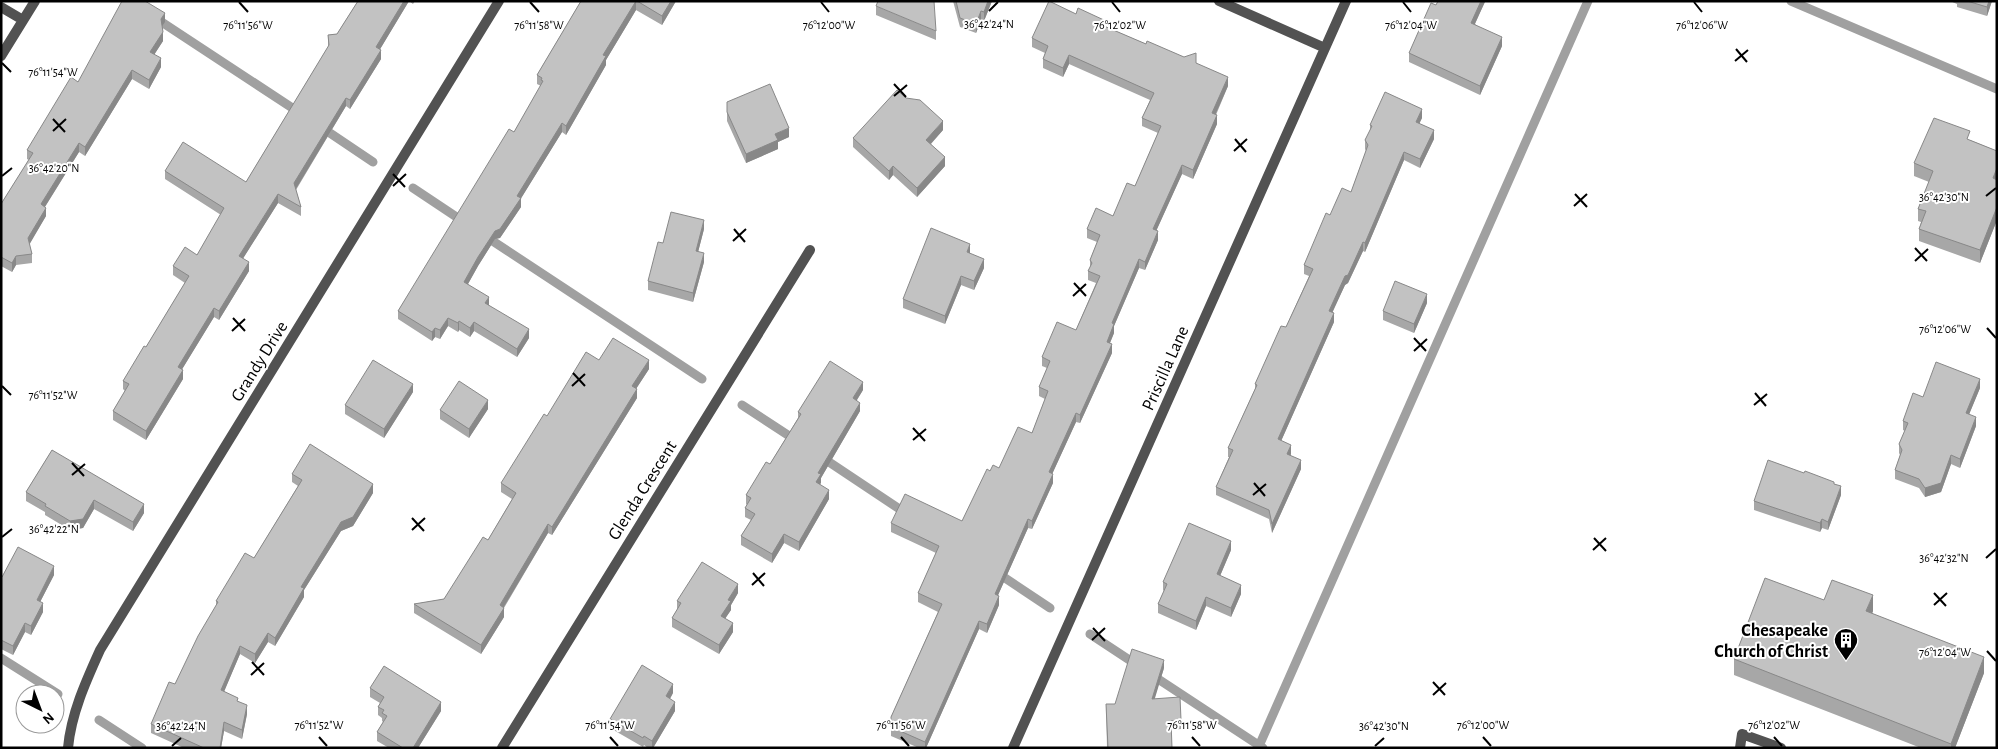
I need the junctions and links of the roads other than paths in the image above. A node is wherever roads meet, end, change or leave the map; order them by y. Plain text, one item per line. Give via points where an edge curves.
1 (35, 1) edge
2 (499, 1) edge
3 (1219, 1) edge
4 (1346, 1) edge
5 (1, 7) edge
6 (23, 20) junction
7 (1325, 48) junction
8 (1, 56) edge
9 (810, 250) dead end
10 (68, 748) edge
11 (502, 748) edge
12 (1014, 748) edge
13 (1740, 748) edge
14 (1781, 748) edge

1 - 6 street
2 - 10 street, Grandy Drive via 100,650 87,678
3 - 7 street
4 - 7 street, Priscilla Lane
5 - 6 street
6 - 8 street
7 - 12 street, Priscilla Lane
9 - 11 street, Glenda Crescent
13 - 14 street via 1742,734

